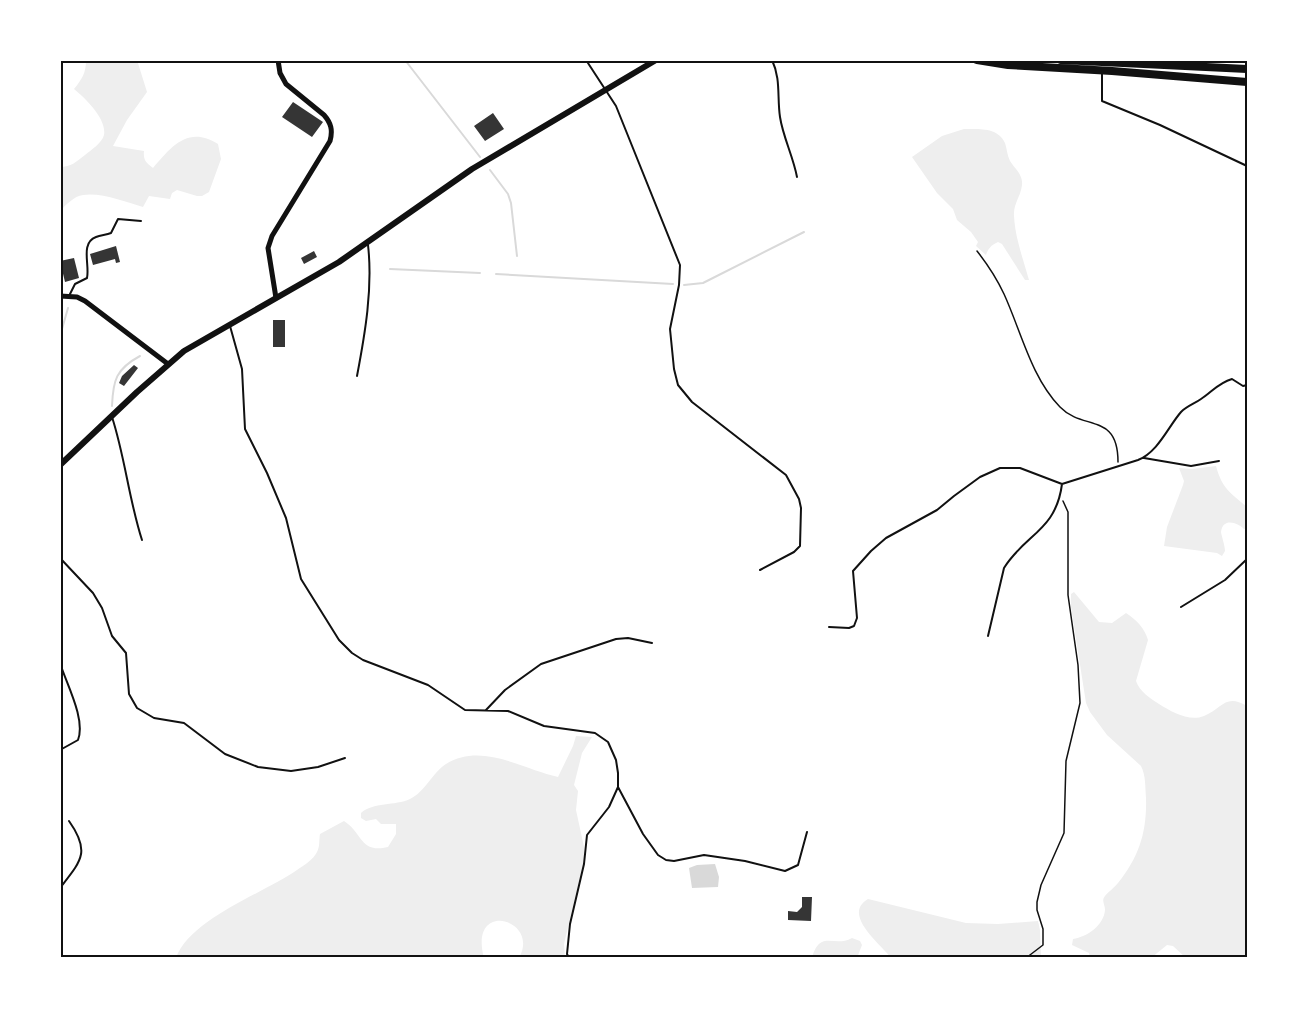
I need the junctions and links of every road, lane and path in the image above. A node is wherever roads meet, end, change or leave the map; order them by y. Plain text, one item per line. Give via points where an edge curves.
1 (278, 60) edge
2 (586, 60) edge
3 (656, 60) edge
4 (772, 60) edge
5 (977, 60) edge
6 (1061, 60) edge
7 (1247, 69) edge
8 (1102, 71) junction
9 (1247, 82) edge
10 (606, 90) junction
11 (1247, 166) edge
12 (797, 177) dead end
13 (141, 221) dead end
14 (368, 242) junction
15 (977, 251) dead end
16 (60, 296) edge
17 (69, 296) junction
18 (276, 298) junction
19 (229, 324) junction
20 (168, 364) junction
21 (357, 376) dead end
22 (1247, 385) edge
23 (112, 417) junction
24 (1144, 458) junction
25 (1219, 461) dead end
26 (60, 465) edge
27 (1118, 466) junction
28 (1062, 484) junction
29 (1060, 497) junction
30 (142, 540) dead end
31 (60, 558) edge
32 (1247, 559) edge
33 (759, 570) dead end
34 (1181, 607) dead end
35 (829, 627) dead end
36 (988, 636) dead end
37 (652, 643) dead end
38 (60, 663) edge
39 (486, 710) junction
40 (60, 750) edge
41 (345, 758) dead end
42 (618, 787) junction
43 (69, 821) dead end
44 (807, 832) dead end
45 (60, 888) edge
46 (569, 958) edge
47 (1026, 958) edge

1 - 18 street via 282,79 330,121 332,132 272,236 269,254
2 - 10 lane
3 - 10 street
4 - 12 lane via 778,79 780,117
5 - 8 main road
6 - 7 main road
8 - 9 main road
8 - 11 lane via 1101,101
10 - 14 street via 472,169
10 - 33 lane via 680,265 670,329 678,385 692,402 786,475 799,499 800,546
13 - 17 lane via 118,219 111,233 92,240 86,253 87,278 75,284
14 - 18 street
14 - 21 lane via 366,317
15 - 27 path via 1000,286 1030,358 1053,399 1067,413 1108,430
16 - 17 street
17 - 20 street via 85,301
18 - 19 street
19 - 20 street
19 - 39 lane via 242,369 245,429 286,518 301,579 339,640 363,660 428,685 465,710
20 - 23 street
22 - 24 lane via 1232,380 1216,385 1184,410
23 - 26 street
23 - 30 lane
24 - 25 lane via 1191,466
24 - 27 lane
27 - 28 lane
28 - 29 lane
28 - 35 lane via 1020,468 1000,468 980,477 938,510 871,551 853,572 857,618 854,626
29 - 36 lane via 1046,525 1004,568
29 - 47 path via 1068,512 1068,595 1080,703 1066,769 1064,833 1037,902 1043,945
31 - 41 lane via 93,593 112,636 126,653 129,694 137,708 154,718 184,723 225,754 258,767 291,771
32 - 34 lane via 1225,580
37 - 39 lane via 616,639 541,664 505,690
38 - 40 lane via 80,729 78,740
39 - 42 lane via 508,711 537,724 602,736 616,760
42 - 44 lane via 643,834 666,860 719,856 785,871 798,865
42 - 46 lane via 609,807 587,835 570,924
43 - 45 lane via 83,850

